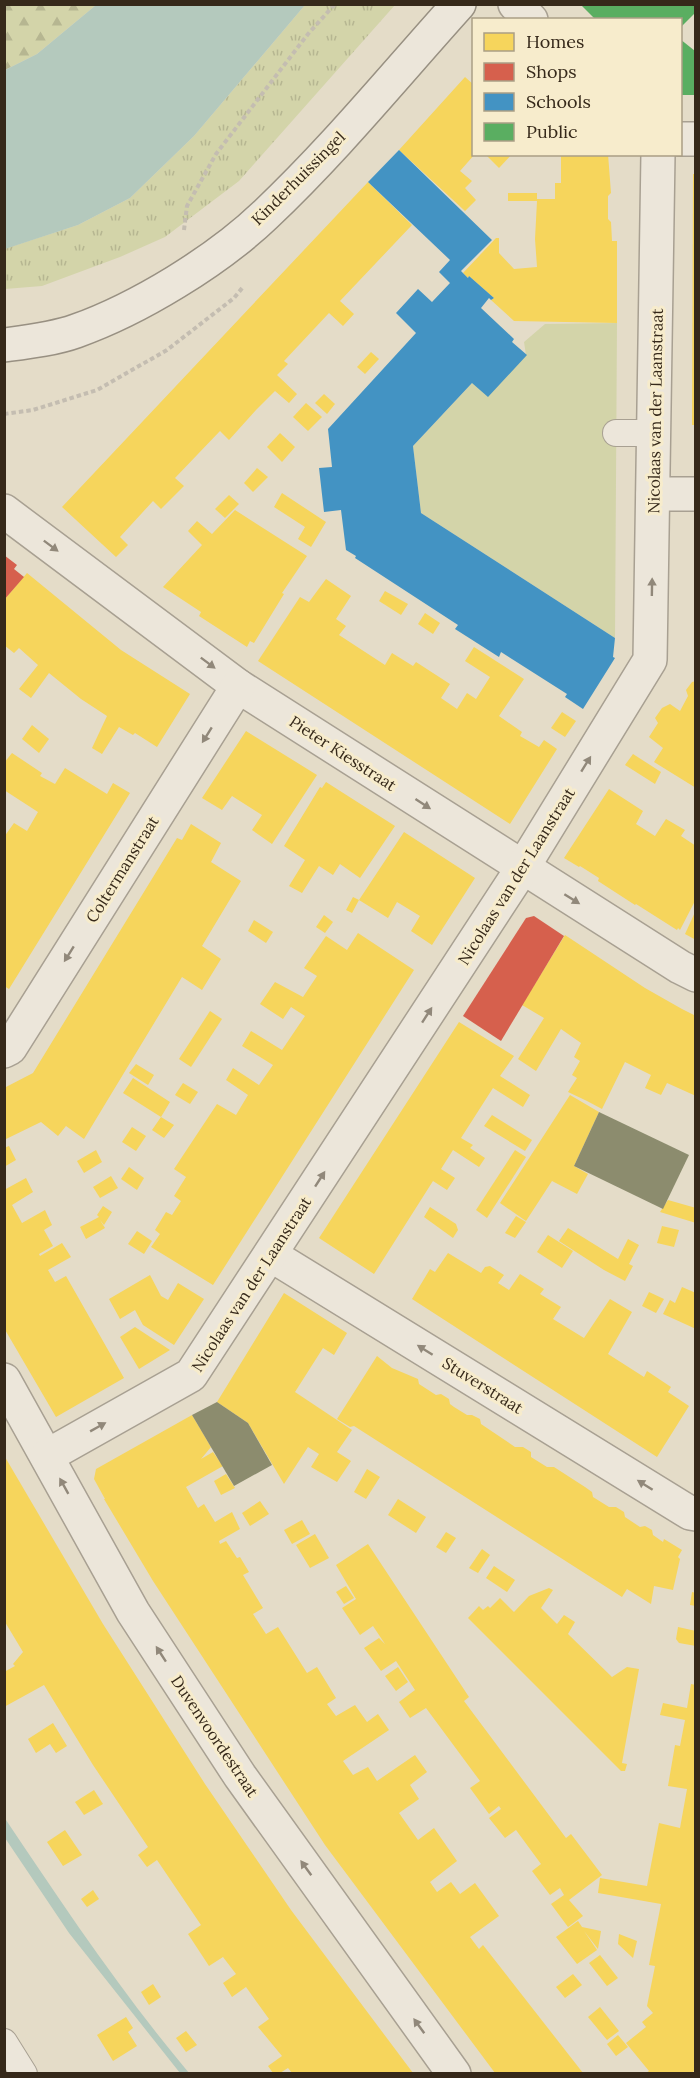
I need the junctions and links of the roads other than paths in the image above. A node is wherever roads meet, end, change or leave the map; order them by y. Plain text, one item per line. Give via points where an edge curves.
1 (459, 4) edge
2 (515, 4) edge
3 (529, 18) edge
4 (658, 156) edge
5 (4, 345) edge
6 (616, 433) dead end
7 (654, 433) junction
8 (653, 494) junction
9 (696, 494) edge
10 (4, 511) edge
11 (238, 686) junction
12 (523, 867) junction
13 (696, 975) edge
14 (4, 1051) edge
15 (271, 1255) junction
16 (4, 1380) edge
17 (47, 1456) junction
18 (696, 1514) edge
19 (4, 2042) edge
20 (24, 2073) edge
21 (454, 2073) edge

1 - 5 street, Kinderhuissingel via 312,168 263,217 206,262 143,301 75,332
2 - 3 street
4 - 7 street, Nicolaas van der Laanstraat
6 - 7 lane
7 - 8 street, Nicolaas van der Laanstraat
8 - 9 street
12 -> 8 street, Nicolaas van der Laanstraat via 650,660
10 -> 11 street, Pieter Kiesstraat
11 -> 12 street, Pieter Kiesstraat
11 -> 14 street, Coltermanstraat via 10,1048
12 -> 13 street, Pieter Kiesstraat
15 -> 12 street, Nicolaas van der Laanstraat
17 -> 15 street, Nicolaas van der Laanstraat via 192,1375
18 -> 15 street, Stuverstraat
16 - 17 street, Duvenvoordestraat
21 -> 17 street, Duvenvoordestraat via 240,1776 133,1612
19 - 20 lane

